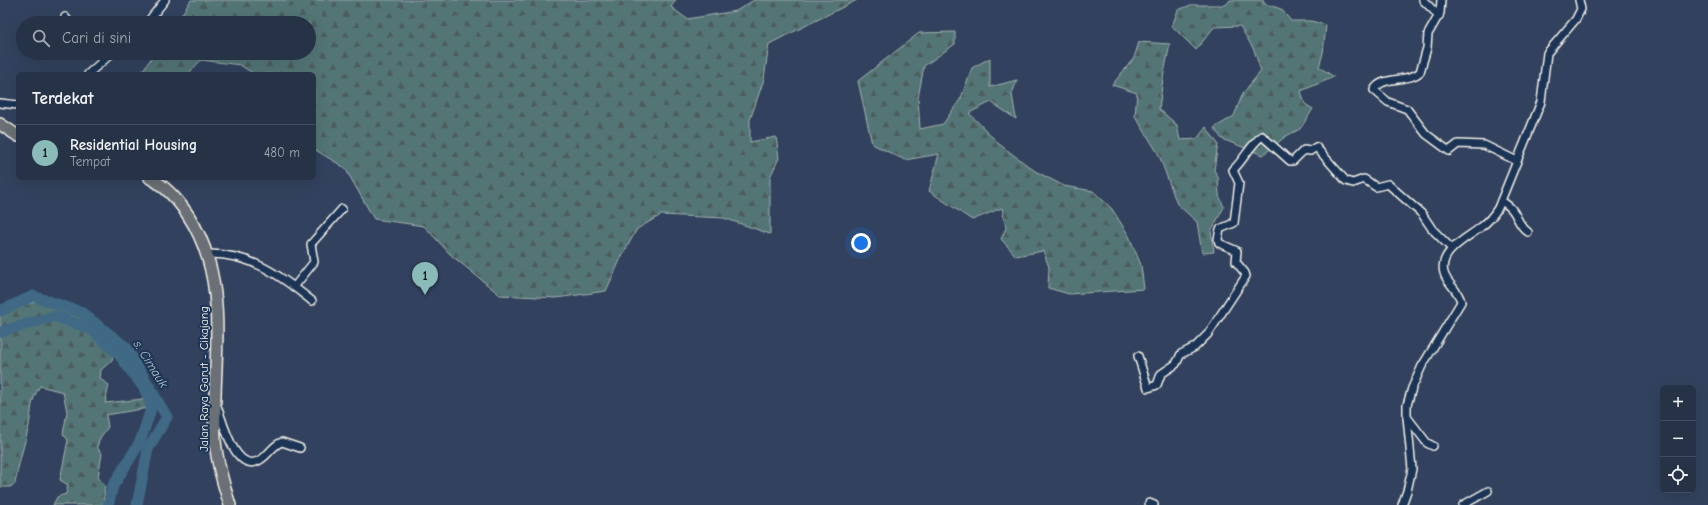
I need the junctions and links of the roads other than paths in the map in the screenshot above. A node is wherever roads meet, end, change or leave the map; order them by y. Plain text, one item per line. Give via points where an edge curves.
1 (165, 0) edge
2 (1423, 0) edge
3 (1441, 0) edge
4 (1579, 0) edge
5 (152, 16) edge
6 (1439, 16) junction
7 (103, 60) edge
8 (90, 72) edge
9 (0, 103) edge
10 (16, 105) edge
11 (0, 124) edge
12 (16, 135) edge
13 (1517, 161) junction
14 (153, 180) edge
15 (1501, 201) junction
16 (342, 209) dead end
17 (1528, 232) dead end
18 (1452, 249) junction
19 (207, 254) junction
20 (294, 287) junction
21 (312, 301) dead end
22 (1138, 356) dead end
23 (216, 404) junction
24 (1407, 417) junction
25 (1433, 446) dead end
26 (300, 448) dead end
27 (1488, 491) dead end
28 (230, 505) edge
29 (1402, 505) edge
30 (1463, 505) edge

1 - 5 street
2 - 6 street
3 - 6 street
4 - 13 street via 1580,9 1576,19 1547,53 1541,102
6 - 13 street via 1428,34 1420,72 1407,78 1384,82 1374,90 1388,102 1406,109 1426,134 1449,151 1458,144 1484,145
7 - 8 street
9 - 10 street
11 - 12 main road
13 - 15 street
14 - 19 main road, Jalan Raya Garut - Cikajang via 166,188 180,204 197,230
15 - 17 street via 1514,210 1522,228
15 - 18 street via 1492,218
16 - 20 street via 311,244 314,262
18 - 22 street via 1432,229 1422,214 1388,184 1376,187 1364,179 1352,183 1346,181 1316,147 1310,151 1305,150 1290,161 1262,136 1246,152 1242,163 1233,170 1239,183 1234,223 1220,228 1218,239 1219,243 1237,251 1236,262 1246,276 1208,334 1195,347 1181,354 1176,364 1160,375 1157,385 1148,388
18 - 24 street via 1443,263 1444,273 1459,296 1460,306 1422,366 1412,388 1407,405
19 - 20 street via 244,258
19 - 23 main road, Jalan Raya Garut - Cikajang via 215,284 218,329
20 - 21 street
23 - 26 street via 232,445 244,462 260,461 282,442
23 - 28 main road, Jalan Raya Garut - Cikajang via 215,438 218,467
24 - 25 street via 1427,443
24 - 29 street via 1412,469
27 - 30 street

